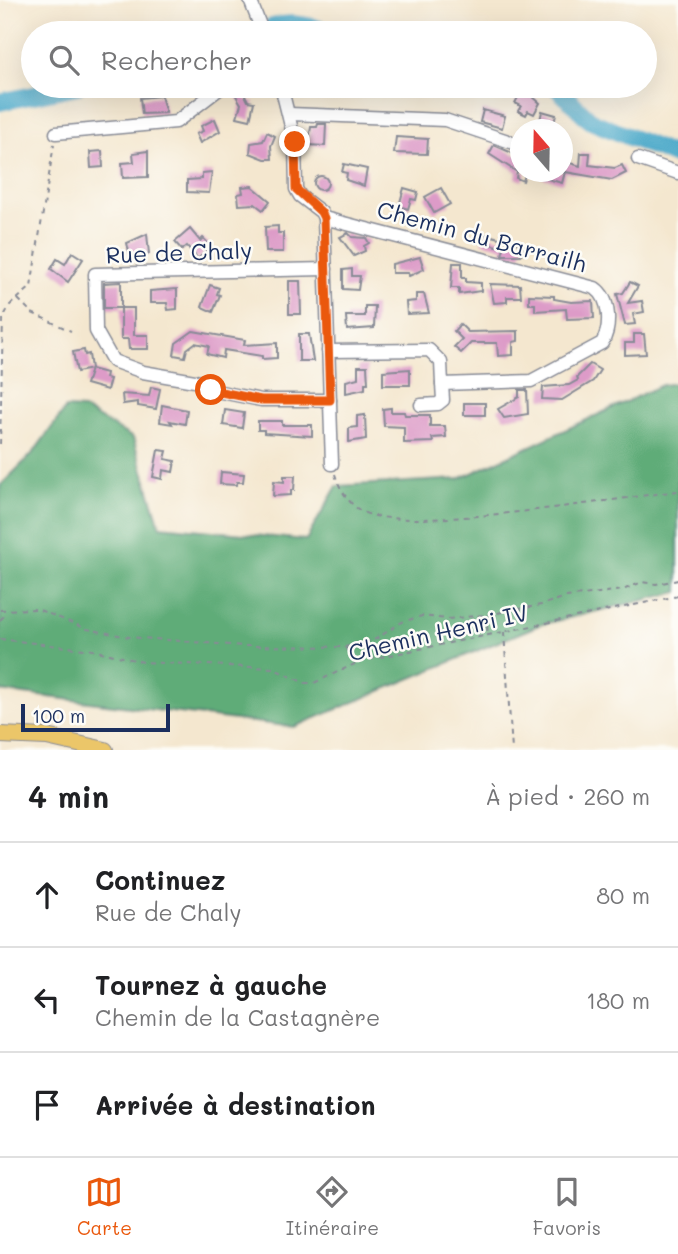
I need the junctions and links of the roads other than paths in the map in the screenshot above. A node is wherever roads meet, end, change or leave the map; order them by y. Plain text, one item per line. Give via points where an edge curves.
1 (250, 0) edge
2 (259, 21) edge
3 (207, 98) edge
4 (285, 98) edge
5 (290, 114) junction
6 (56, 133) road end
7 (510, 142) edge
8 (638, 159) dead end
9 (678, 173) edge
10 (324, 218) junction
11 (326, 269) junction
12 (328, 351) junction
13 (442, 383) junction
14 (330, 400) junction
15 (421, 405) dead end
16 (332, 464) road end
17 (0, 735) edge
18 (0, 742) edge
19 (102, 749) edge

1 - 2 street
3 - 6 street via 176,122
4 - 5 street
5 - 7 street via 445,120
5 - 10 street via 296,189
8 - 9 street
10 - 11 street
10 - 13 street, Chemin du Barrailh via 603,293 607,335 602,343 531,381
11 - 12 street
11 - 14 street, Rue de Chaly via 95,275 96,331 113,361 143,372 206,383 211,390 261,400
12 - 13 street via 429,350 441,362
12 - 14 street
13 - 15 street via 443,400
14 - 16 street
17 - 19 main road via 47,737
18 - 19 main road

